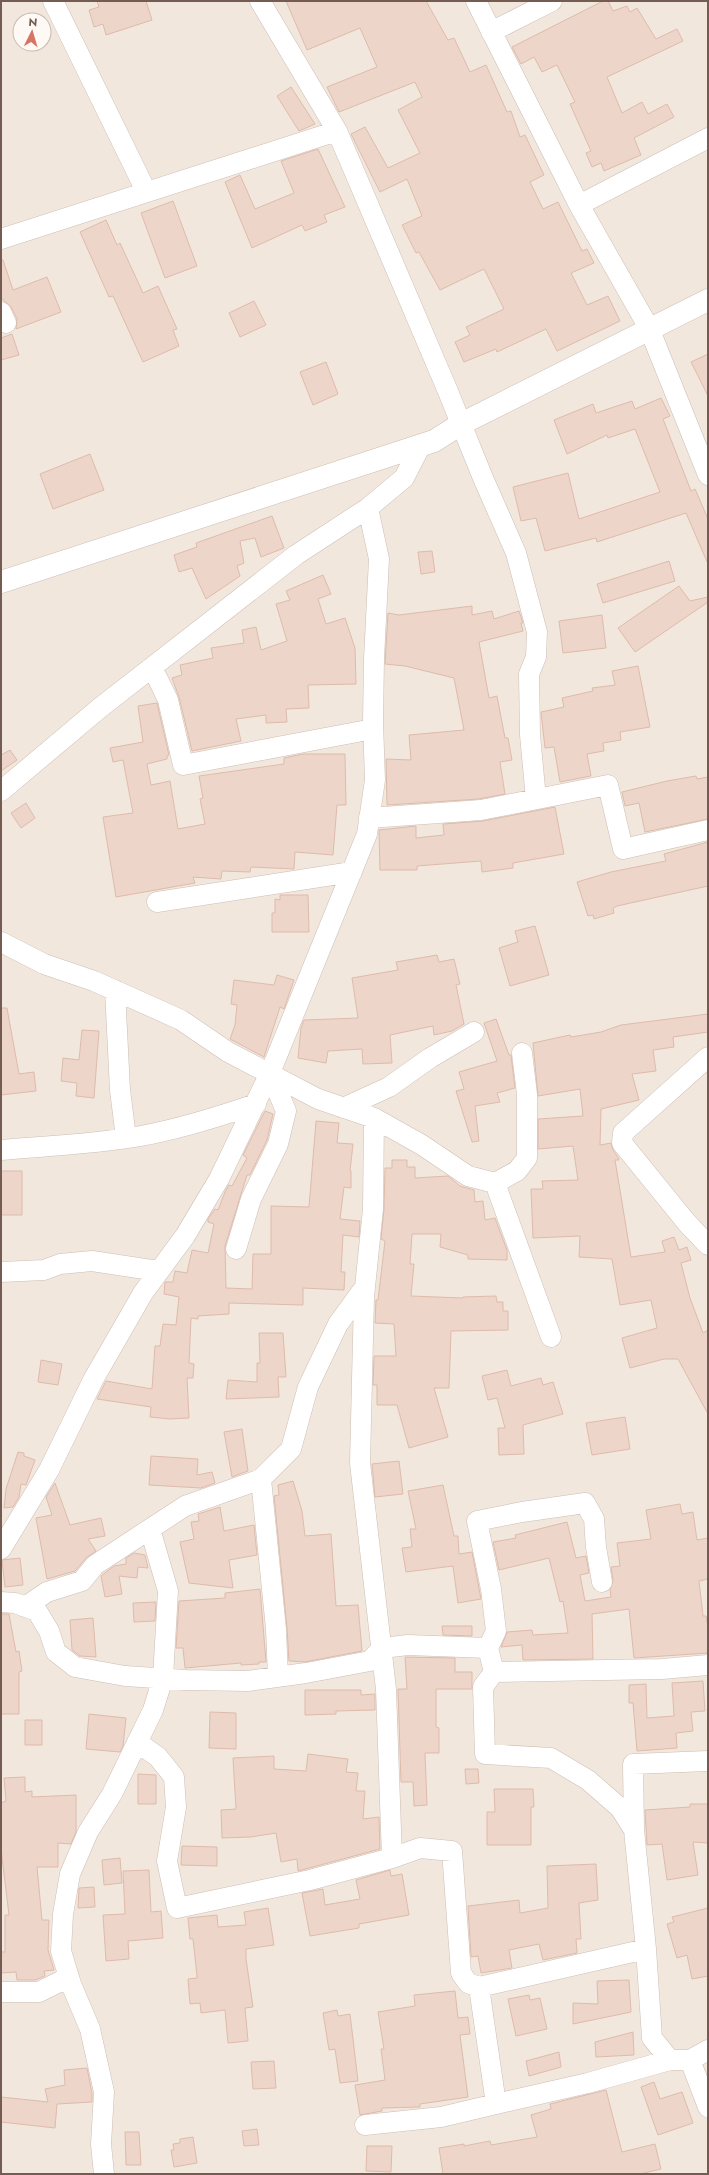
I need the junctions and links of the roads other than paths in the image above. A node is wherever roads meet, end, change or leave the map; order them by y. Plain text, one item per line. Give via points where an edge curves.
1 (53, 1) edge
2 (260, 1) edge
3 (476, 1) edge
4 (552, 1) edge
5 (491, 32) junction
6 (337, 130) junction
7 (708, 138) edge
8 (146, 191) junction
9 (579, 205) junction
10 (1, 238) edge
11 (708, 300) edge
12 (649, 328) junction
13 (461, 424) junction
14 (421, 445) junction
15 (708, 475) edge
16 (368, 508) junction
17 (1, 582) edge
18 (152, 667) junction
19 (373, 729) junction
20 (1, 791) edge
21 (536, 799) junction
22 (369, 818) junction
23 (708, 830) edge
24 (352, 872) junction
25 (158, 902) dead end
26 (1, 942) edge
27 (115, 990) junction
28 (474, 1032) dead end
29 (522, 1052) dead end
30 (708, 1057) edge
31 (270, 1074) junction
32 (256, 1104) junction
33 (343, 1108) junction
34 (374, 1118) junction
35 (126, 1138) junction
36 (1, 1150) edge
37 (495, 1183) junction
38 (708, 1245) edge
39 (236, 1249) dead end
40 (158, 1271) junction
41 (1, 1272) edge
42 (365, 1288) junction
43 (551, 1337) dead end
44 (261, 1479) junction
45 (150, 1529) junction
46 (1, 1549) edge
47 (602, 1582) dead end
48 (1, 1602) edge
49 (25, 1607) junction
50 (382, 1648) junction
51 (488, 1648) junction
52 (708, 1665) edge
53 (494, 1672) junction
54 (278, 1677) junction
55 (163, 1678) junction
56 (137, 1742) junction
57 (708, 1761) edge
58 (634, 1830) junction
59 (392, 1858) junction
60 (646, 1949) junction
61 (69, 1977) junction
62 (479, 1987) junction
63 (1, 1992) edge
64 (708, 2050) edge
65 (670, 2060) junction
66 (690, 2060) junction
67 (496, 2104) junction
68 (708, 2107) edge
69 (365, 2126) dead end
70 (104, 2174) edge

1 - 8 street
2 - 6 street
3 - 5 street
4 - 5 street
5 - 9 street
6 - 8 street
6 - 13 street
7 - 9 street
8 - 10 street
9 - 12 street
11 - 12 street
12 - 13 street
12 - 15 street
13 - 14 street via 434,441
13 - 21 street via 516,553 537,632 536,657 529,674 530,735
14 - 16 street via 404,478
14 - 17 street
16 - 18 street via 296,554
16 - 19 street via 379,559
18 - 19 street via 168,700 183,764
18 - 20 street via 100,707
19 - 22 street via 375,780
21 - 22 street via 481,810
21 - 23 street via 608,785 623,848
22 - 24 street
24 - 25 street
24 - 31 street
26 - 27 street via 44,964
27 - 31 street via 181,1020 228,1052
27 - 35 street via 120,1090
28 - 33 street via 430,1058 389,1087
29 - 37 street via 527,1094 527,1158 518,1171
30 - 38 street via 623,1134 622,1143
31 - 32 street
31 - 33 street via 318,1099
31 - 39 street via 286,1111 278,1144 251,1199
32 - 35 street via 208,1121
32 - 40 street via 219,1179 185,1236
33 - 34 street
34 - 37 street via 422,1145 468,1176
34 - 42 street via 373,1209
35 - 36 street
37 - 43 street
40 - 41 street via 92,1261 60,1264 44,1270
40 - 46 street via 93,1380 49,1470
42 - 44 street via 338,1324 308,1387 291,1449
42 - 50 street via 360,1463
44 - 45 street via 185,1506
44 - 54 street via 276,1629
45 - 49 street via 95,1565 82,1581 47,1592
45 - 55 street via 168,1591
47 - 51 street via 594,1520 585,1503 477,1521 491,1589 496,1631
48 - 49 street
49 - 55 street via 37,1611 49,1632 56,1652 75,1667 125,1676
50 - 51 street via 408,1645
50 - 54 street via 370,1661
50 - 59 street via 386,1689
51 - 53 street
52 - 53 street via 662,1669
53 - 58 street via 483,1687 485,1754 551,1758 588,1780 620,1808
54 - 55 street via 248,1681
55 - 56 street via 153,1710
56 - 59 street via 158,1757 174,1777 176,1807 167,1861 177,1908 310,1880
56 - 61 street via 112,1794 88,1832 70,1874 62,1914 61,1951
57 - 58 street via 633,1764
58 - 60 street
59 - 62 street via 420,1848 452,1851 461,1973 468,1983
60 - 62 street
60 - 65 street via 652,2038
61 - 63 street via 39,1992
61 - 70 street via 90,2029 104,2092 101,2144
62 - 67 street
64 - 66 street
65 - 66 street
65 - 67 street via 588,2083
66 - 68 street
67 - 69 street via 441,2117

